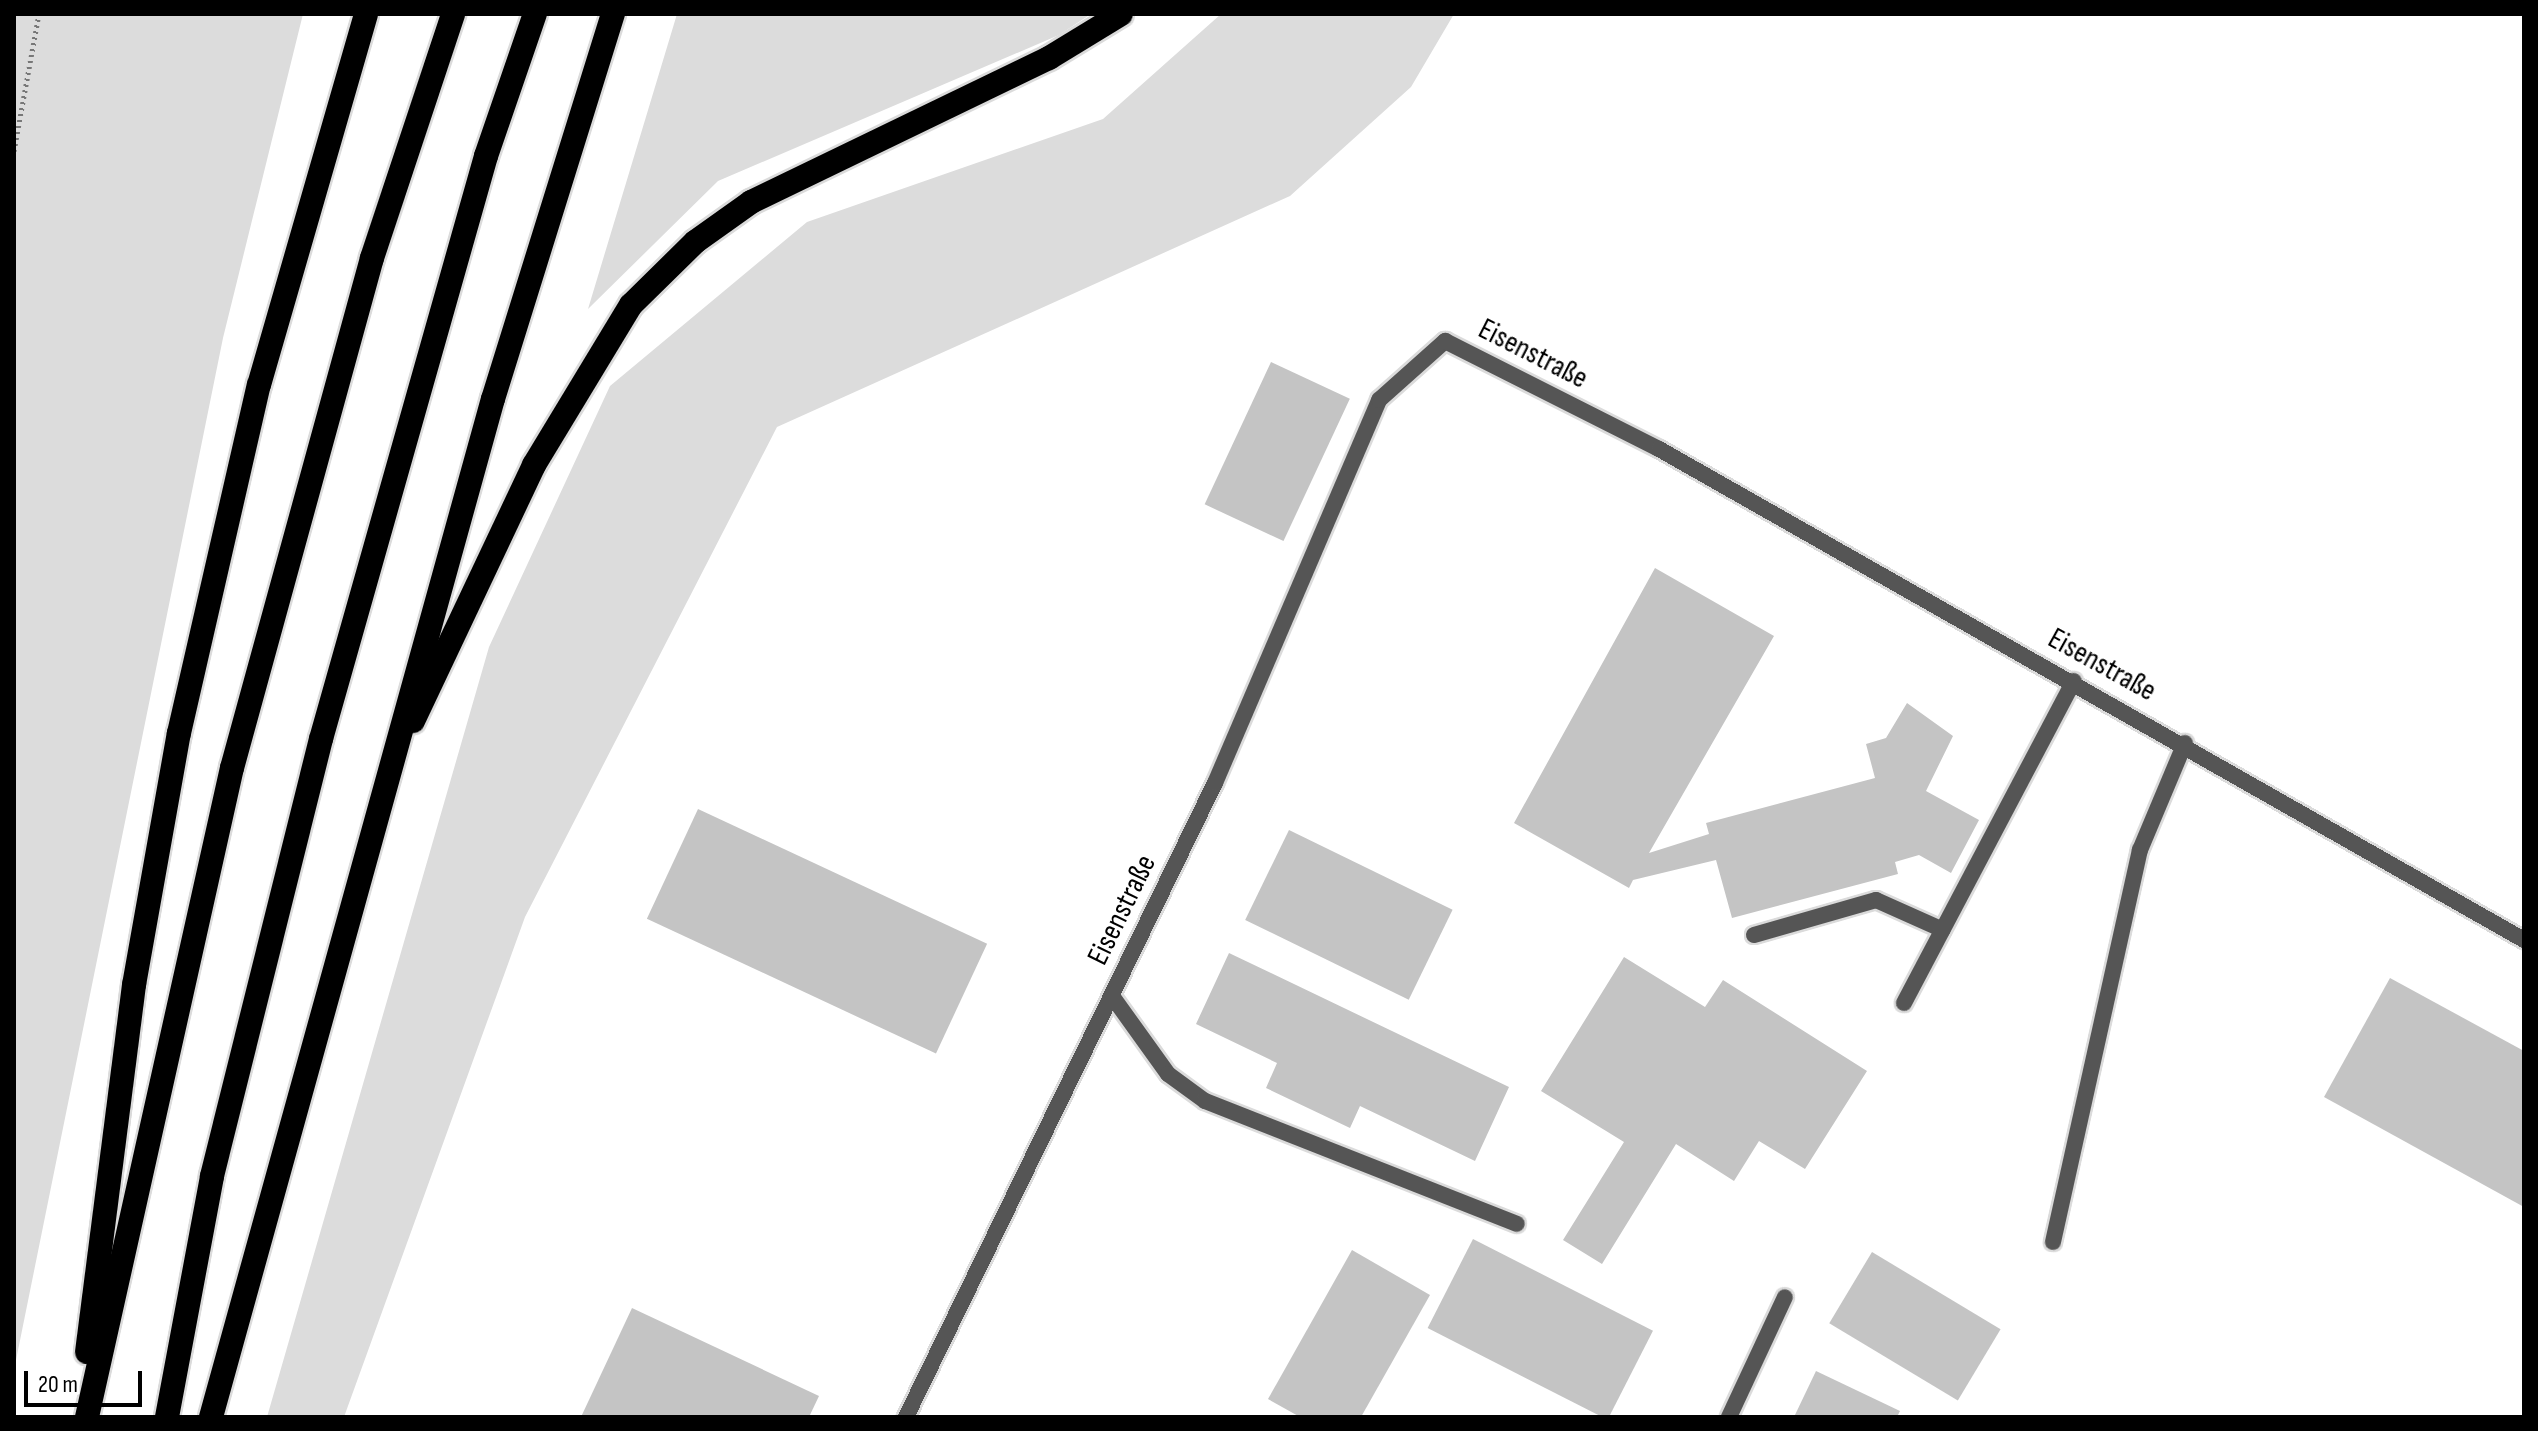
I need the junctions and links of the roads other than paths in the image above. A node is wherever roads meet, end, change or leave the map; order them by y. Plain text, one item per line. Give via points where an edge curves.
1 (366, 14) edge
2 (453, 14) edge
3 (535, 14) edge
4 (613, 14) edge
5 (1121, 14) edge
6 (2074, 681) junction
7 (2185, 743) junction
8 (384, 781) junction
9 (1943, 930) junction
10 (1754, 935) dead end
11 (2524, 940) edge
12 (1112, 996) junction
13 (1904, 1003) dead end
14 (1517, 1224) dead end
15 (2053, 1242) dead end
16 (1785, 1297) dead end
17 (79, 1417) edge
18 (87, 1417) edge
19 (167, 1417) edge
20 (211, 1417) edge
21 (906, 1417) edge
22 (1729, 1417) edge

1 - 17 highway via 259,385 179,733 134,985
2 - 18 highway via 372,258 232,768
3 - 19 highway via 486,156 321,739 212,1176
4 - 8 highway
5 - 8 highway via 1049,58 751,202 695,242 631,305 534,465
6 - 7 street, Eisenstraße
6 - 9 street
6 - 12 street, Eisenstraße via 1659,449 1445,341 1379,400 1215,783
7 - 11 street, Eisenstraße
7 - 15 street via 2140,850
8 - 20 highway
9 - 10 street via 1876,900
9 - 13 street
12 - 14 street via 1168,1074 1205,1101
12 - 21 street, Eisenstraße
16 - 22 street

